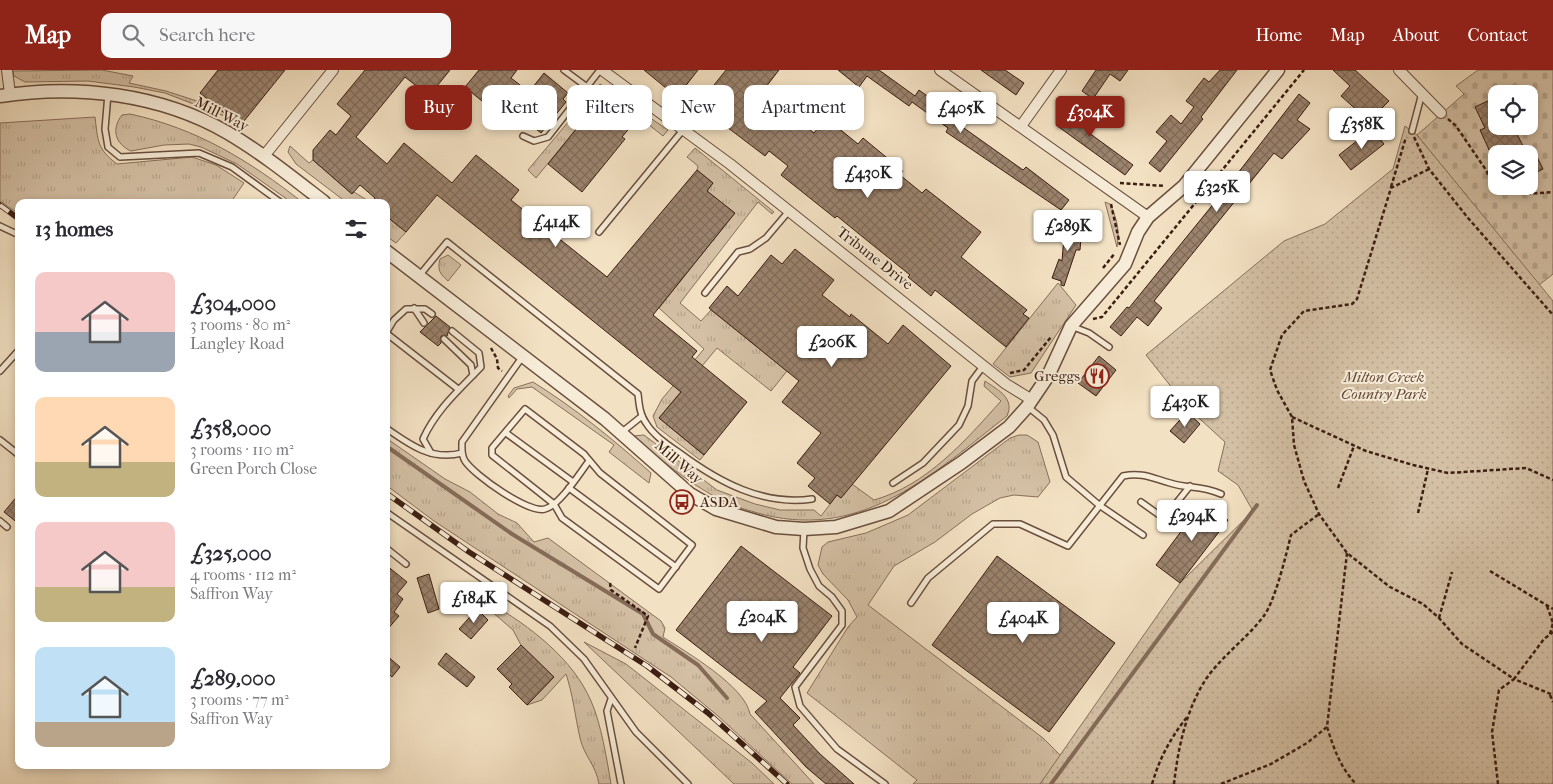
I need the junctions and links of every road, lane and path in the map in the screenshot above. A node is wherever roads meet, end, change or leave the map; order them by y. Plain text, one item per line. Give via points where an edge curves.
1 (7, 70) edge
2 (333, 70) edge
3 (564, 70) edge
4 (601, 70) edge
5 (940, 70) edge
6 (1061, 70) edge
7 (1278, 70) edge
8 (1304, 70) edge
9 (1399, 70) edge
10 (583, 85) edge
11 (588, 85) edge
12 (1422, 93) junction
13 (108, 94) junction
14 (5, 95) edge
15 (567, 112) edge
16 (1441, 112) joint
17 (662, 115) edge
18 (1021, 126) junction
19 (683, 130) joint
20 (1412, 131) junction
21 (523, 136) dead end
22 (264, 156) junction
23 (1429, 169) junction
24 (1488, 175) edge
25 (1172, 186) dead end
26 (1391, 188) junction
27 (1553, 192) edge
28 (1538, 193) edge
29 (1113, 198) junction
30 (276, 199) edge
31 (320, 199) edge
32 (789, 210) junction
33 (1148, 217) junction
34 (0, 226) edge
35 (15, 232) edge
36 (599, 232) dead end
37 (390, 254) edge
38 (1100, 273) dead end
39 (418, 276) junction
40 (705, 292) dead end
41 (414, 308) junction
42 (432, 314) dead end
43 (1553, 315) edge
44 (424, 324) dead end
45 (390, 326) edge
46 (1071, 326) junction
47 (1057, 330) dead end
48 (452, 331) dead end
49 (390, 336) edge
50 (444, 339) dead end
51 (1109, 347) dead end
52 (15, 354) edge
53 (524, 356) junction
54 (984, 364) junction
55 (0, 371) edge
56 (474, 375) junction
57 (1006, 384) junction
58 (458, 389) junction
59 (1030, 404) junction
60 (642, 416) junction
61 (1292, 417) junction
62 (390, 431) edge
63 (506, 433) junction
64 (622, 433) junction
65 (0, 440) edge
66 (1354, 446) junction
67 (15, 452) edge
68 (431, 453) junction
69 (462, 453) junction
70 (589, 461) junction
71 (1428, 468) junction
72 (1553, 480) edge
73 (573, 482) junction
74 (893, 483) dead end
75 (1190, 486) junction
76 (569, 488) junction
77 (1338, 488) dead end
78 (1220, 494) dead end
79 (812, 500) dead end
80 (1141, 502) dead end
81 (554, 504) junction
82 (1099, 505) junction
83 (1418, 513) dead end
84 (1319, 514) junction
85 (390, 515) edge
86 (0, 521) edge
87 (7, 527) dead end
88 (804, 529) junction
89 (1143, 535) dead end
90 (390, 551) edge
91 (1347, 553) junction
92 (406, 564) dead end
93 (676, 567) junction
94 (1490, 570) dead end
95 (1452, 572) dead end
96 (610, 583) dead end
97 (911, 603) dead end
98 (1546, 604) junction
99 (1553, 609) edge
100 (1439, 618) junction
101 (1553, 623) edge
102 (1552, 633) edge
103 (635, 648) dead end
104 (1514, 679) junction
105 (1552, 695) edge
106 (611, 698) junction
107 (1553, 702) edge
108 (1188, 714) junction
109 (1327, 727) junction
110 (621, 784) edge
111 (688, 784) edge
112 (885, 784) edge
113 (1152, 784) edge
114 (1174, 784) edge
115 (1221, 784) edge
116 (1356, 784) edge
117 (1498, 784) edge

1 - 14 street
2 - 22 street
3 - 10 lane
4 - 11 lane
4 - 17 street, Tribune Drive
5 - 18 street
6 - 18 street
7 - 33 street, Mill Way via 1184,186
8 - 46 path via 1102,317
9 - 12 street
12 - 16 street
12 - 20 lane
13 - 14 street, Mill Way via 66,91
13 - 22 street, Mill Way via 148,101 200,118
13 - 30 lane via 105,129 108,147 120,157 199,153 232,167
15 - 21 lane via 548,137 534,141
16 - 24 path via 1456,126
18 - 29 street
19 - 32 street, Tribune Drive
19 - 36 lane
20 - 23 path
20 - 26 path via 1408,130
22 - 31 street, Mill Way
23 - 26 path
23 - 43 path
25 - 29 path via 1120,183
26 - 61 path via 1358,299 1352,304 1304,311 1282,335 1270,370 1276,390
27 - 28 path
29 - 33 street
29 - 38 path via 1121,247
32 - 40 lane via 766,238 750,249 738,252
32 - 54 street, Tribune Drive
33 - 46 street, Mill Way via 1125,264
34 - 35 lane
37 - 39 street, Mill Way
39 - 53 street, Mill Way
39 - 60 lane via 447,242 638,394
41 - 42 lane via 425,309
41 - 44 lane
41 - 45 lane via 406,309
46 - 51 lane via 1089,333
46 - 59 street, Mill Way via 1048,376
47 - 57 path via 1024,370 1011,371
48 - 56 lane via 479,353 481,367
49 - 58 lane
50 - 56 lane via 471,365
52 - 55 lane
53 - 64 street, Mill Way
53 - 69 lane via 469,430 462,442
54 - 57 street, Tribune Drive
54 - 74 lane via 972,381 968,406 959,425 923,463
56 - 58 lane
57 - 59 street, Tribune Drive
58 - 68 lane via 430,424 423,439
59 - 82 lane via 1053,435 1066,477
59 - 88 street, Mill Way via 1009,427 889,510 876,517 836,527
60 - 64 lane
60 - 79 lane via 652,432 667,444 731,486 781,500
61 - 66 path
61 - 84 path via 1294,445 1304,481
62 - 68 lane via 415,448
63 - 70 lane via 524,408
63 - 73 lane
63 - 81 lane via 492,448 492,455
64 - 88 street, Mill Way via 690,494 716,509 776,527
65 - 67 lane
66 - 71 path
66 - 77 path
68 - 69 lane via 448,457
69 - 81 lane via 472,468 534,510
70 - 73 lane
70 - 93 lane via 692,544
71 - 72 path via 1448,473 1526,468
71 - 83 path
73 - 76 lane
75 - 78 lane via 1204,487
75 - 80 lane via 1165,517
75 - 82 lane via 1147,474 1123,476
76 - 81 lane
76 - 93 lane
81 - 93 lane via 562,518 658,589
82 - 89 lane
82 - 97 lane via 1068,546 1020,524 992,524 928,578
84 - 91 path
84 - 108 path via 1291,535 1284,565 1264,616 1206,680
85 - 106 lane via 550,626 584,659
86 - 87 lane
88 - 112 lane via 803,548 810,569 819,586 842,611 842,625 795,687 796,696 800,706 837,750
90 - 92 lane
91 - 100 path via 1390,587 1423,604
91 - 109 path
94 - 98 path
95 - 100 path
96 - 103 path via 611,590 648,616
98 - 99 path
98 - 101 path
100 - 104 path via 1462,644
101 - 102 path
102 - 104 path
104 - 105 path
104 - 117 path via 1499,690 1492,732
105 - 107 path
106 - 110 lane via 607,711
106 - 111 lane via 636,732
108 - 113 path via 1159,761
108 - 114 path
109 - 115 path via 1271,764
109 - 116 path via 1335,755

